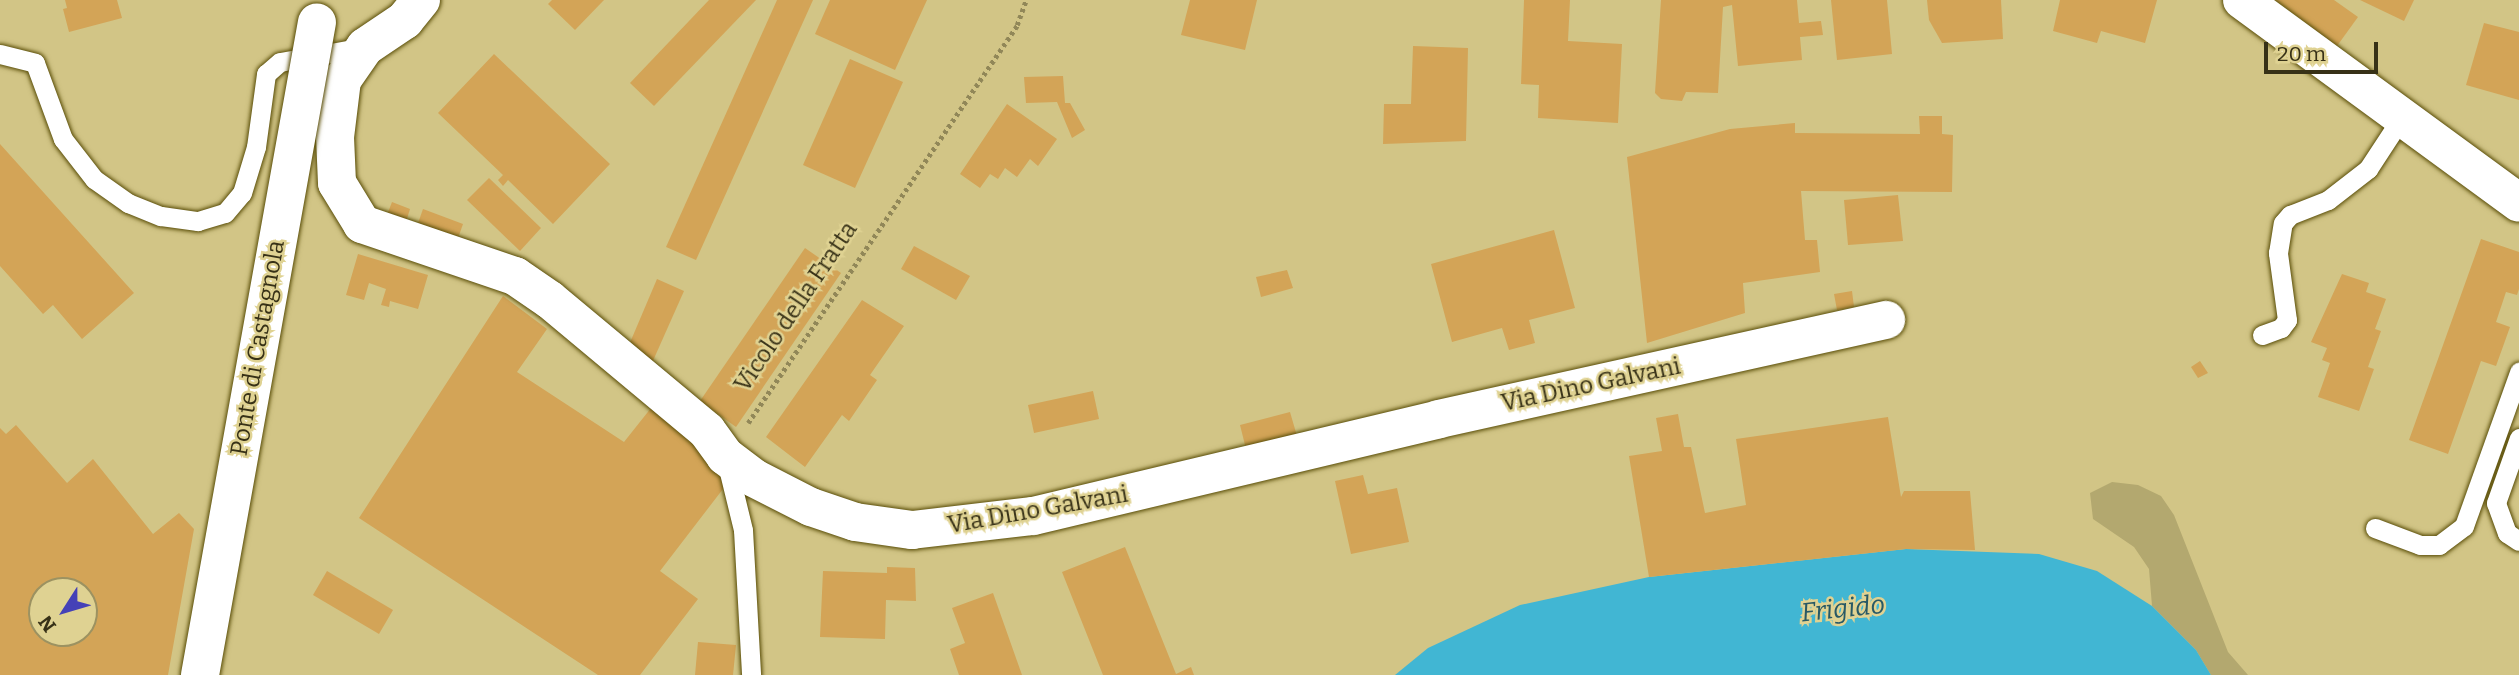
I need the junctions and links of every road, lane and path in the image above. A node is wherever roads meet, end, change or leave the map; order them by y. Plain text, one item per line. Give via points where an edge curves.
1 (421, 0) edge
2 (1026, 0) edge
3 (2242, 0) edge
4 (317, 22) dead end
5 (365, 47) junction
6 (0, 54) edge
7 (2402, 117) junction
8 (2519, 203) edge
9 (1886, 320) dead end
10 (2262, 335) dead end
11 (2519, 372) edge
12 (2519, 438) edge
13 (725, 456) junction
14 (2375, 528) dead end
15 (2519, 541) edge
16 (200, 675) edge
17 (751, 675) edge

1 - 5 street, Via Dino Galvani via 405,20
2 - 13 path, Vicolo della Fratta via 1017,25
3 - 7 street
4 - 16 street, Ponte di Castagnola, bridge
5 - 6 lane via 280,62 266,75 256,147 242,192 225,213 198,221 161,216 128,203 94,179 63,139 35,63
5 - 13 street, Via Dino Galvani via 342,80 335,137 337,183 362,224 515,276 707,431
7 - 8 street
7 - 10 lane via 2368,169 2328,200 2290,215 2283,223 2278,253 2287,320 2281,328
9 - 13 street, Via Dino Galvani via 1439,419 1090,504 958,528 912,530 855,522 811,507 754,478
11 - 14 lane via 2464,526 2439,545
12 - 15 lane via 2496,503 2507,533
13 - 17 lane via 743,530

